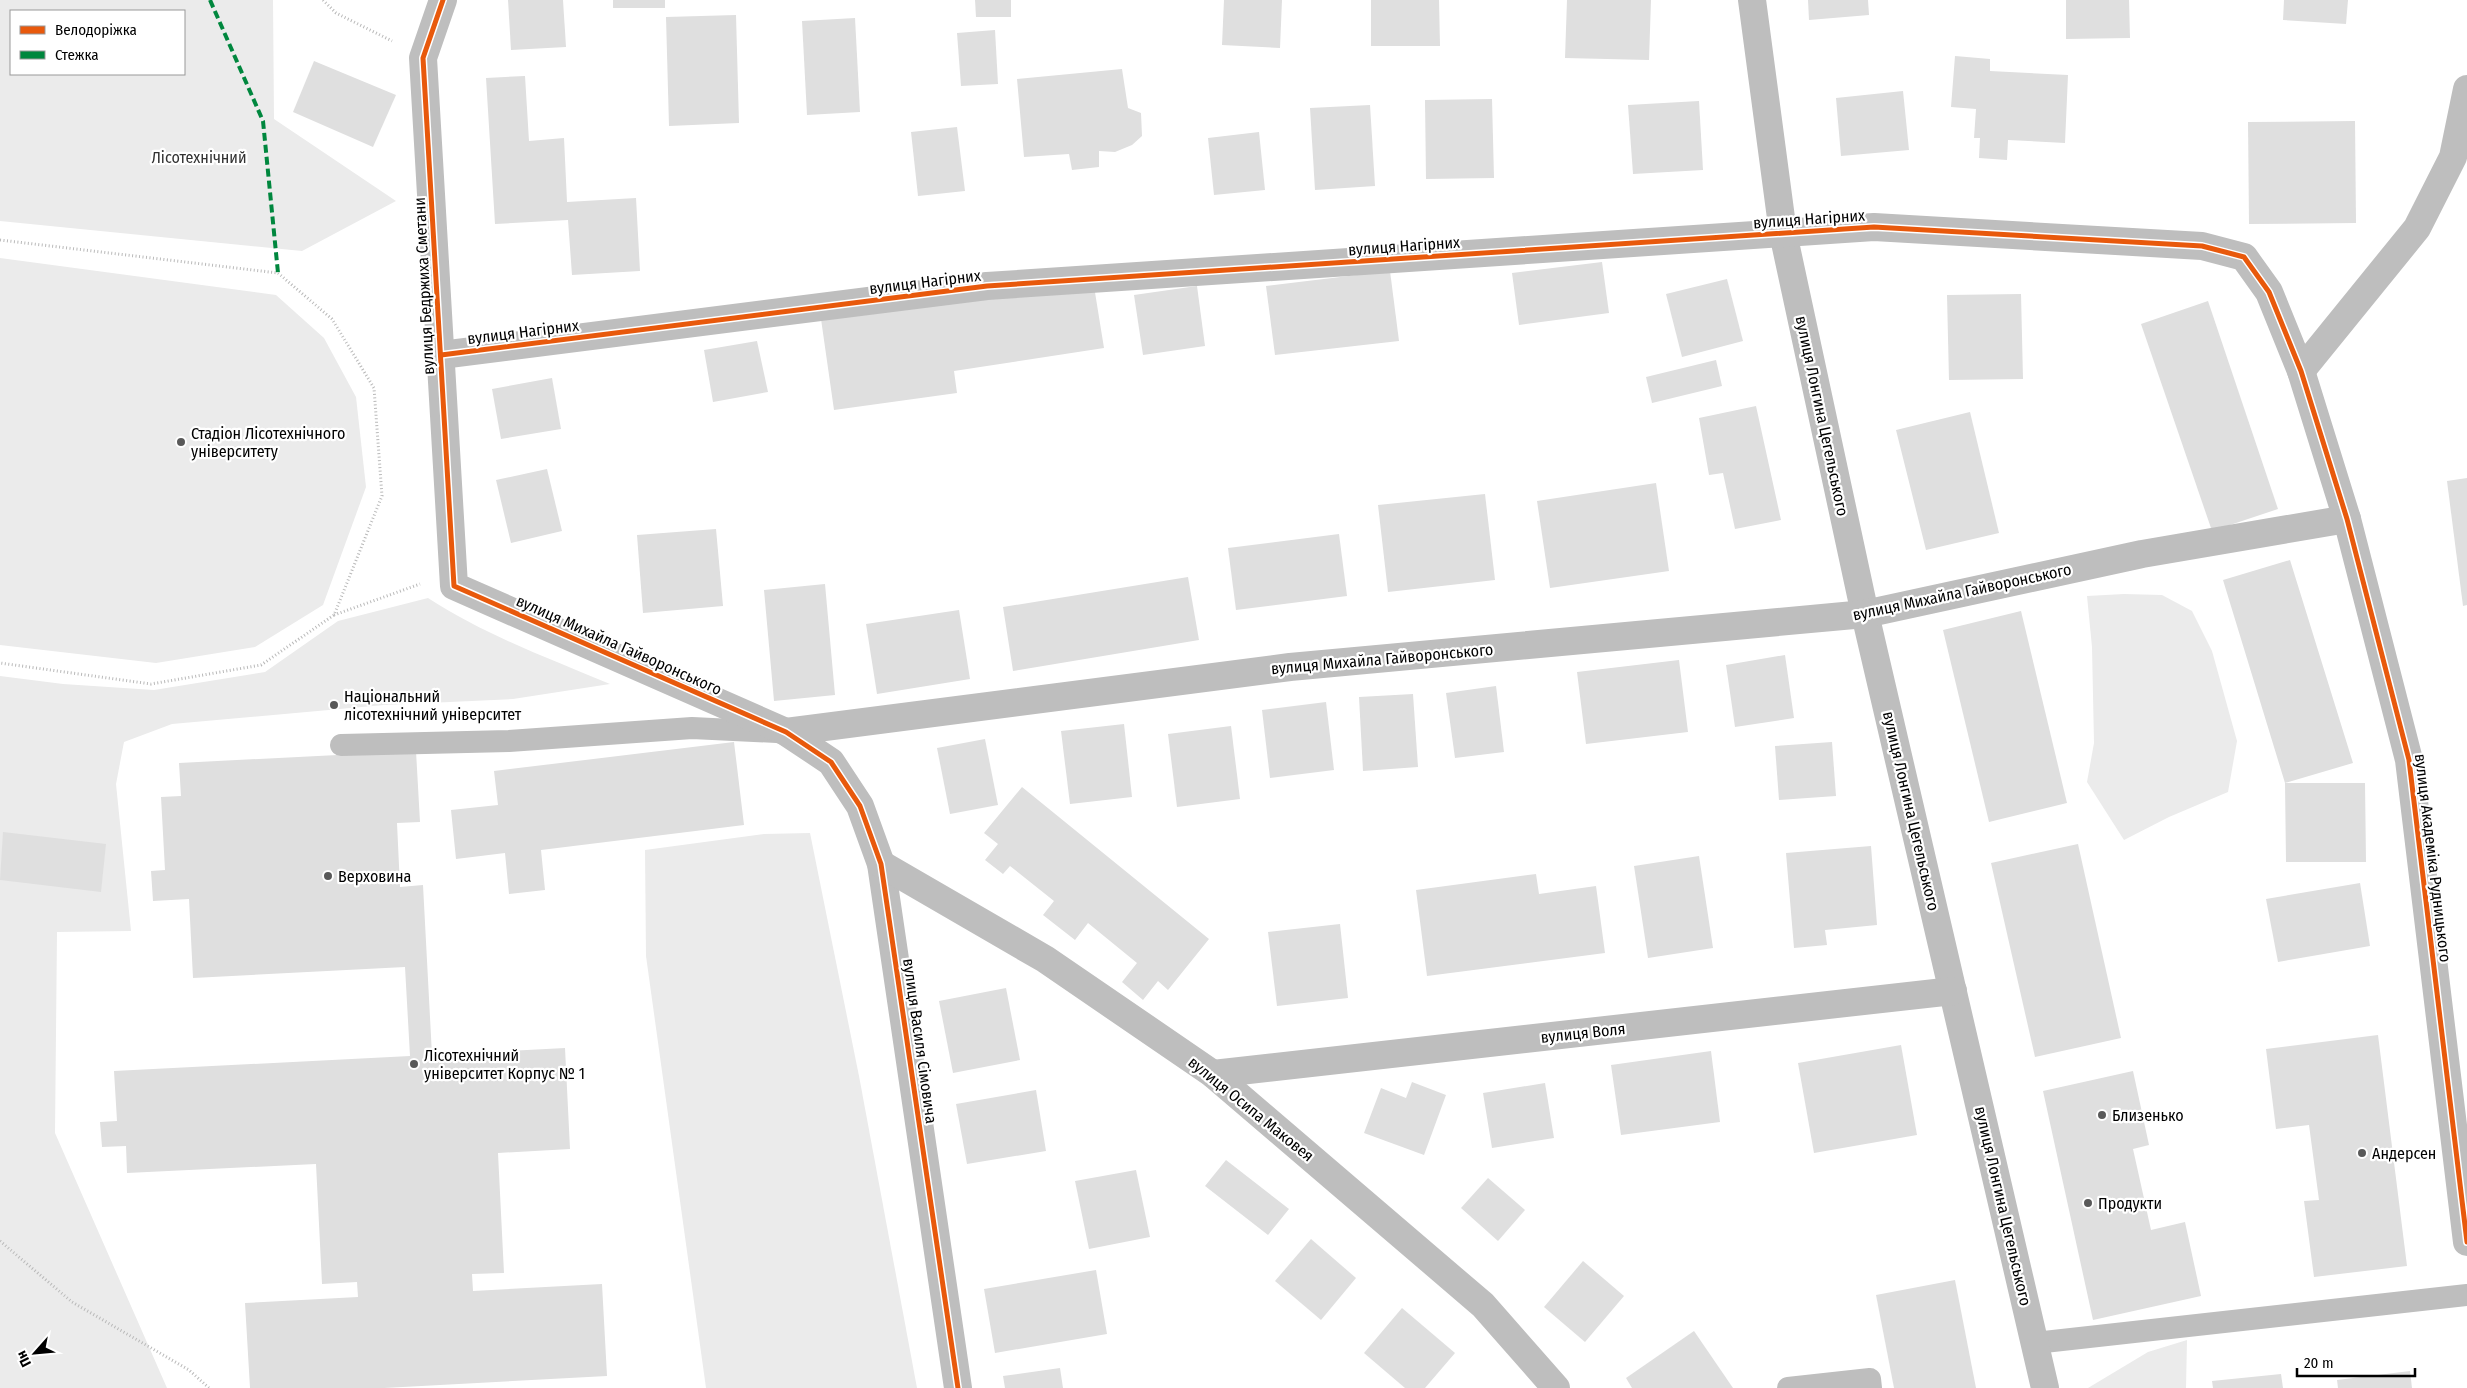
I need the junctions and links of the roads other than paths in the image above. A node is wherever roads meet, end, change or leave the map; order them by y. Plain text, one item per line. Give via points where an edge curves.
1 (443, 0) edge
2 (1752, 0) edge
3 (2467, 88) edge
4 (1783, 233) junction
5 (441, 355) junction
6 (2301, 371) junction
7 (2346, 519) junction
8 (453, 573) joint
9 (1865, 614) junction
10 (786, 732) junction
11 (341, 745) dead end
12 (881, 864) junction
13 (1953, 991) junction
14 (1213, 1074) junction
15 (2467, 1242) edge
16 (2467, 1295) edge
17 (2035, 1343) junction
18 (958, 1388) edge
19 (1556, 1388) edge
20 (1788, 1388) edge
21 (1871, 1388) edge
22 (2045, 1388) edge

1 - 5 street, вулиця Бедржиха Сметани via 423,58
2 - 4 street, вулиця Лонгина Цегельського
3 - 6 street via 2452,157 2417,228
4 - 5 street, вулиця Нагірних via 987,286
4 - 6 street, вулиця Нагірних via 1874,227 2202,246 2244,257 2269,292
4 - 9 street, вулиця Лонгина Цегельського
5 - 8 street, вулиця Бедржиха Сметани
6 - 7 street, вулиця Академіка Рудницького
7 - 9 street, вулиця Михайла Гайворонського via 2142,554
7 - 15 street, вулиця Академіка Рудницького via 2409,760
8 - 10 street, вулиця Михайла Гайворонського via 454,586
9 - 10 street, вулиця Михайла Гайворонського via 1290,667
9 - 13 street, вулиця Лонгина Цегельського
10 - 11 lane via 692,728 509,741
10 - 12 street, вулиця Василя Сімовича via 831,762 860,806
12 - 14 street, вулиця Осипа Маковея via 1046,959
12 - 18 street, вулиця Василя Сімовича
13 - 14 street, вулиця Воля
13 - 17 street, вулиця Лонгина Цегельського
14 - 19 street, вулиця Осипа Маковея via 1483,1305
16 - 17 lane
17 - 22 street, вулиця Лонгина Цегельського
20 - 21 lane via 1870,1379

